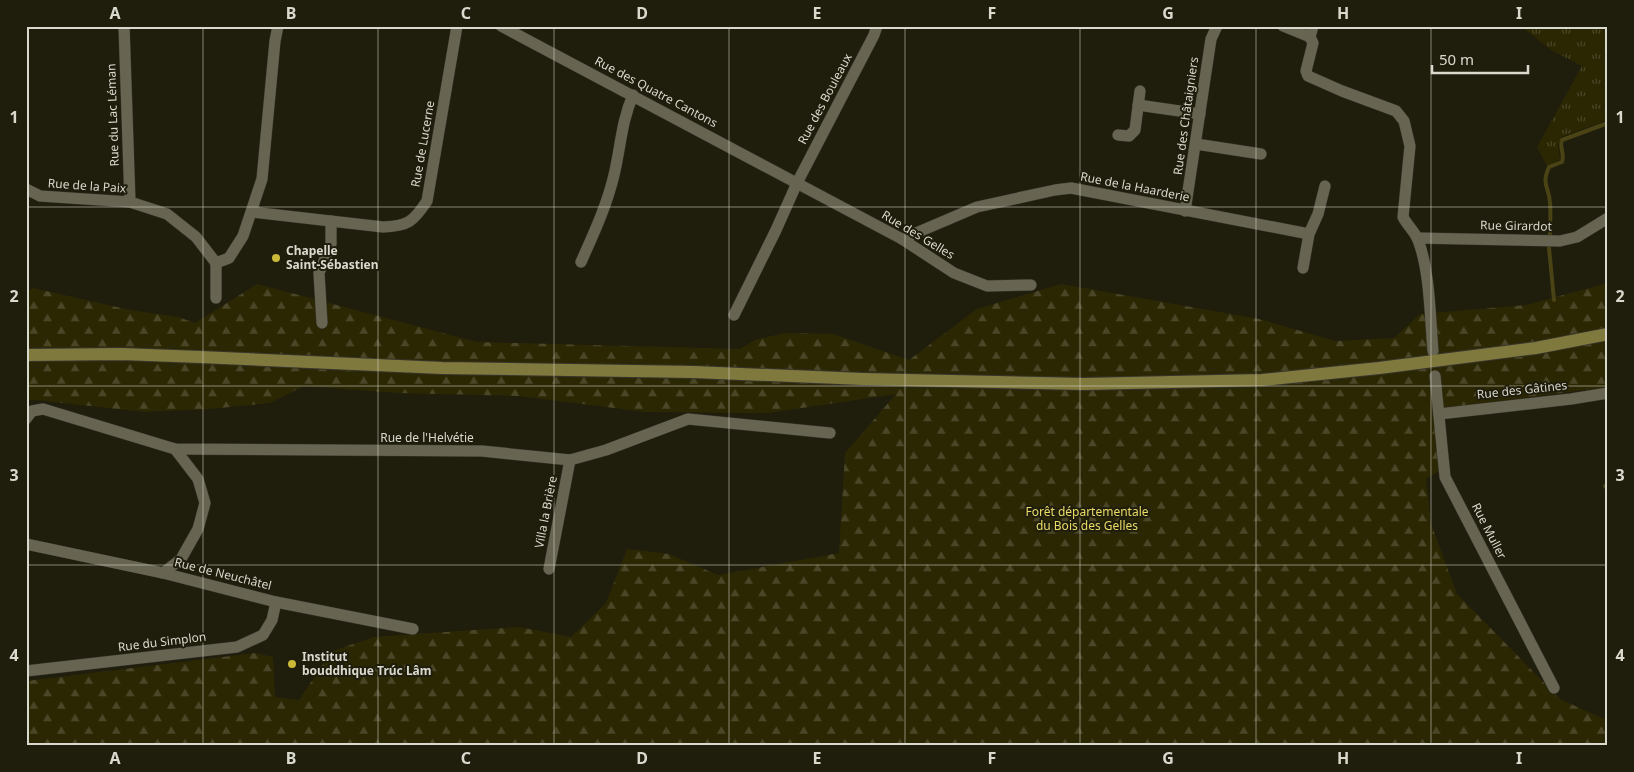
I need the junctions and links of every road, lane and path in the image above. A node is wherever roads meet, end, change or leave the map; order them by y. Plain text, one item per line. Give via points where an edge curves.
1 (124, 26) edge
2 (278, 26) edge
3 (457, 26) edge
4 (501, 26) edge
5 (877, 26) edge
6 (1217, 26) edge
7 (1283, 26) edge
8 (1312, 32) edge
9 (1140, 91) dead end
10 (633, 95) junction
11 (1138, 105) junction
12 (1200, 114) junction
13 (1118, 135) dead end
14 (1196, 144) junction
15 (1261, 154) dead end
16 (797, 183) junction
17 (1325, 186) dead end
18 (26, 188) edge
19 (130, 202) junction
20 (252, 212) junction
21 (1185, 212) junction
22 (1608, 218) edge
23 (331, 221) junction
24 (1309, 234) junction
25 (1417, 238) junction
26 (902, 239) junction
27 (581, 262) dead end
28 (216, 263) junction
29 (1303, 268) dead end
30 (1032, 285) dead end
31 (216, 298) dead end
32 (734, 315) dead end
33 (322, 323) dead end
34 (1608, 334) edge
35 (1433, 351) dead end
36 (26, 355) edge
37 (1436, 376) dead end
38 (1608, 393) edge
39 (1439, 414) junction
40 (26, 419) edge
41 (830, 433) dead end
42 (174, 449) junction
43 (570, 460) junction
44 (26, 544) edge
45 (549, 569) dead end
46 (163, 572) junction
47 (276, 602) junction
48 (413, 629) dead end
49 (26, 671) edge
50 (1554, 688) dead end

1 - 19 street, Rue du Lac Léman
2 - 20 street via 262,179
3 - 23 street, Rue de Lucerne via 427,201 417,216 402,226
4 - 10 street, Rue des Quatre Cantons
5 - 16 street, Rue des Bouleaux
6 - 12 street, Rue des Châtaigniers via 1211,39
7 - 8 street
8 - 25 street via 1308,76 1396,111 1404,121 1410,146 1403,217
9 - 11 street
10 - 16 street, Rue des Quatre Cantons
10 - 27 street via 621,132 606,206
11 - 12 street
11 - 13 street via 1135,130 1128,136
12 - 14 street, Rue des Châtaigniers
14 - 15 street
14 - 21 street, Rue des Châtaigniers
16 - 26 street, Rue des Gelles
16 - 32 street, Rue des Bouleaux
17 - 24 street
18 - 19 street, Rue de la Paix via 40,196
19 - 28 street, Rue de la Paix via 167,214 196,237
20 - 23 street, Rue de Lucerne
20 - 28 street via 243,236 229,258
21 - 24 street, Rue de la Haarderie
21 - 26 street, Rue de la Haarderie via 1070,188 977,207
22 - 25 street, Rue Girardot via 1577,237 1560,241
23 - 33 street via 331,244 319,272
24 - 29 street
25 - 35 street via 1426,275
26 - 30 street, Rue des Gelles via 954,273 987,286
28 - 31 street
34 - 36 main road via 1536,348 1262,380 1093,384 442,368 122,354
37 - 39 street, Rue Muller
38 - 39 street, Rue des Gâtines
39 - 50 street, Rue Muller via 1446,477
40 - 42 street, Rue de l'Helvétie via 32,411 43,409
41 - 43 street, Rue de l'Helvétie via 688,419
42 - 43 street, Rue de l'Helvétie via 482,451
42 - 46 street via 198,479 205,502 198,529 181,558
43 - 45 street, Villa la Brière
44 - 46 street, Rue de Neuchâtel
46 - 47 street, Rue de Neuchâtel
47 - 48 street, Rue de Neuchâtel
47 - 49 street, Rue du Simplon via 272,620 263,635 237,647

